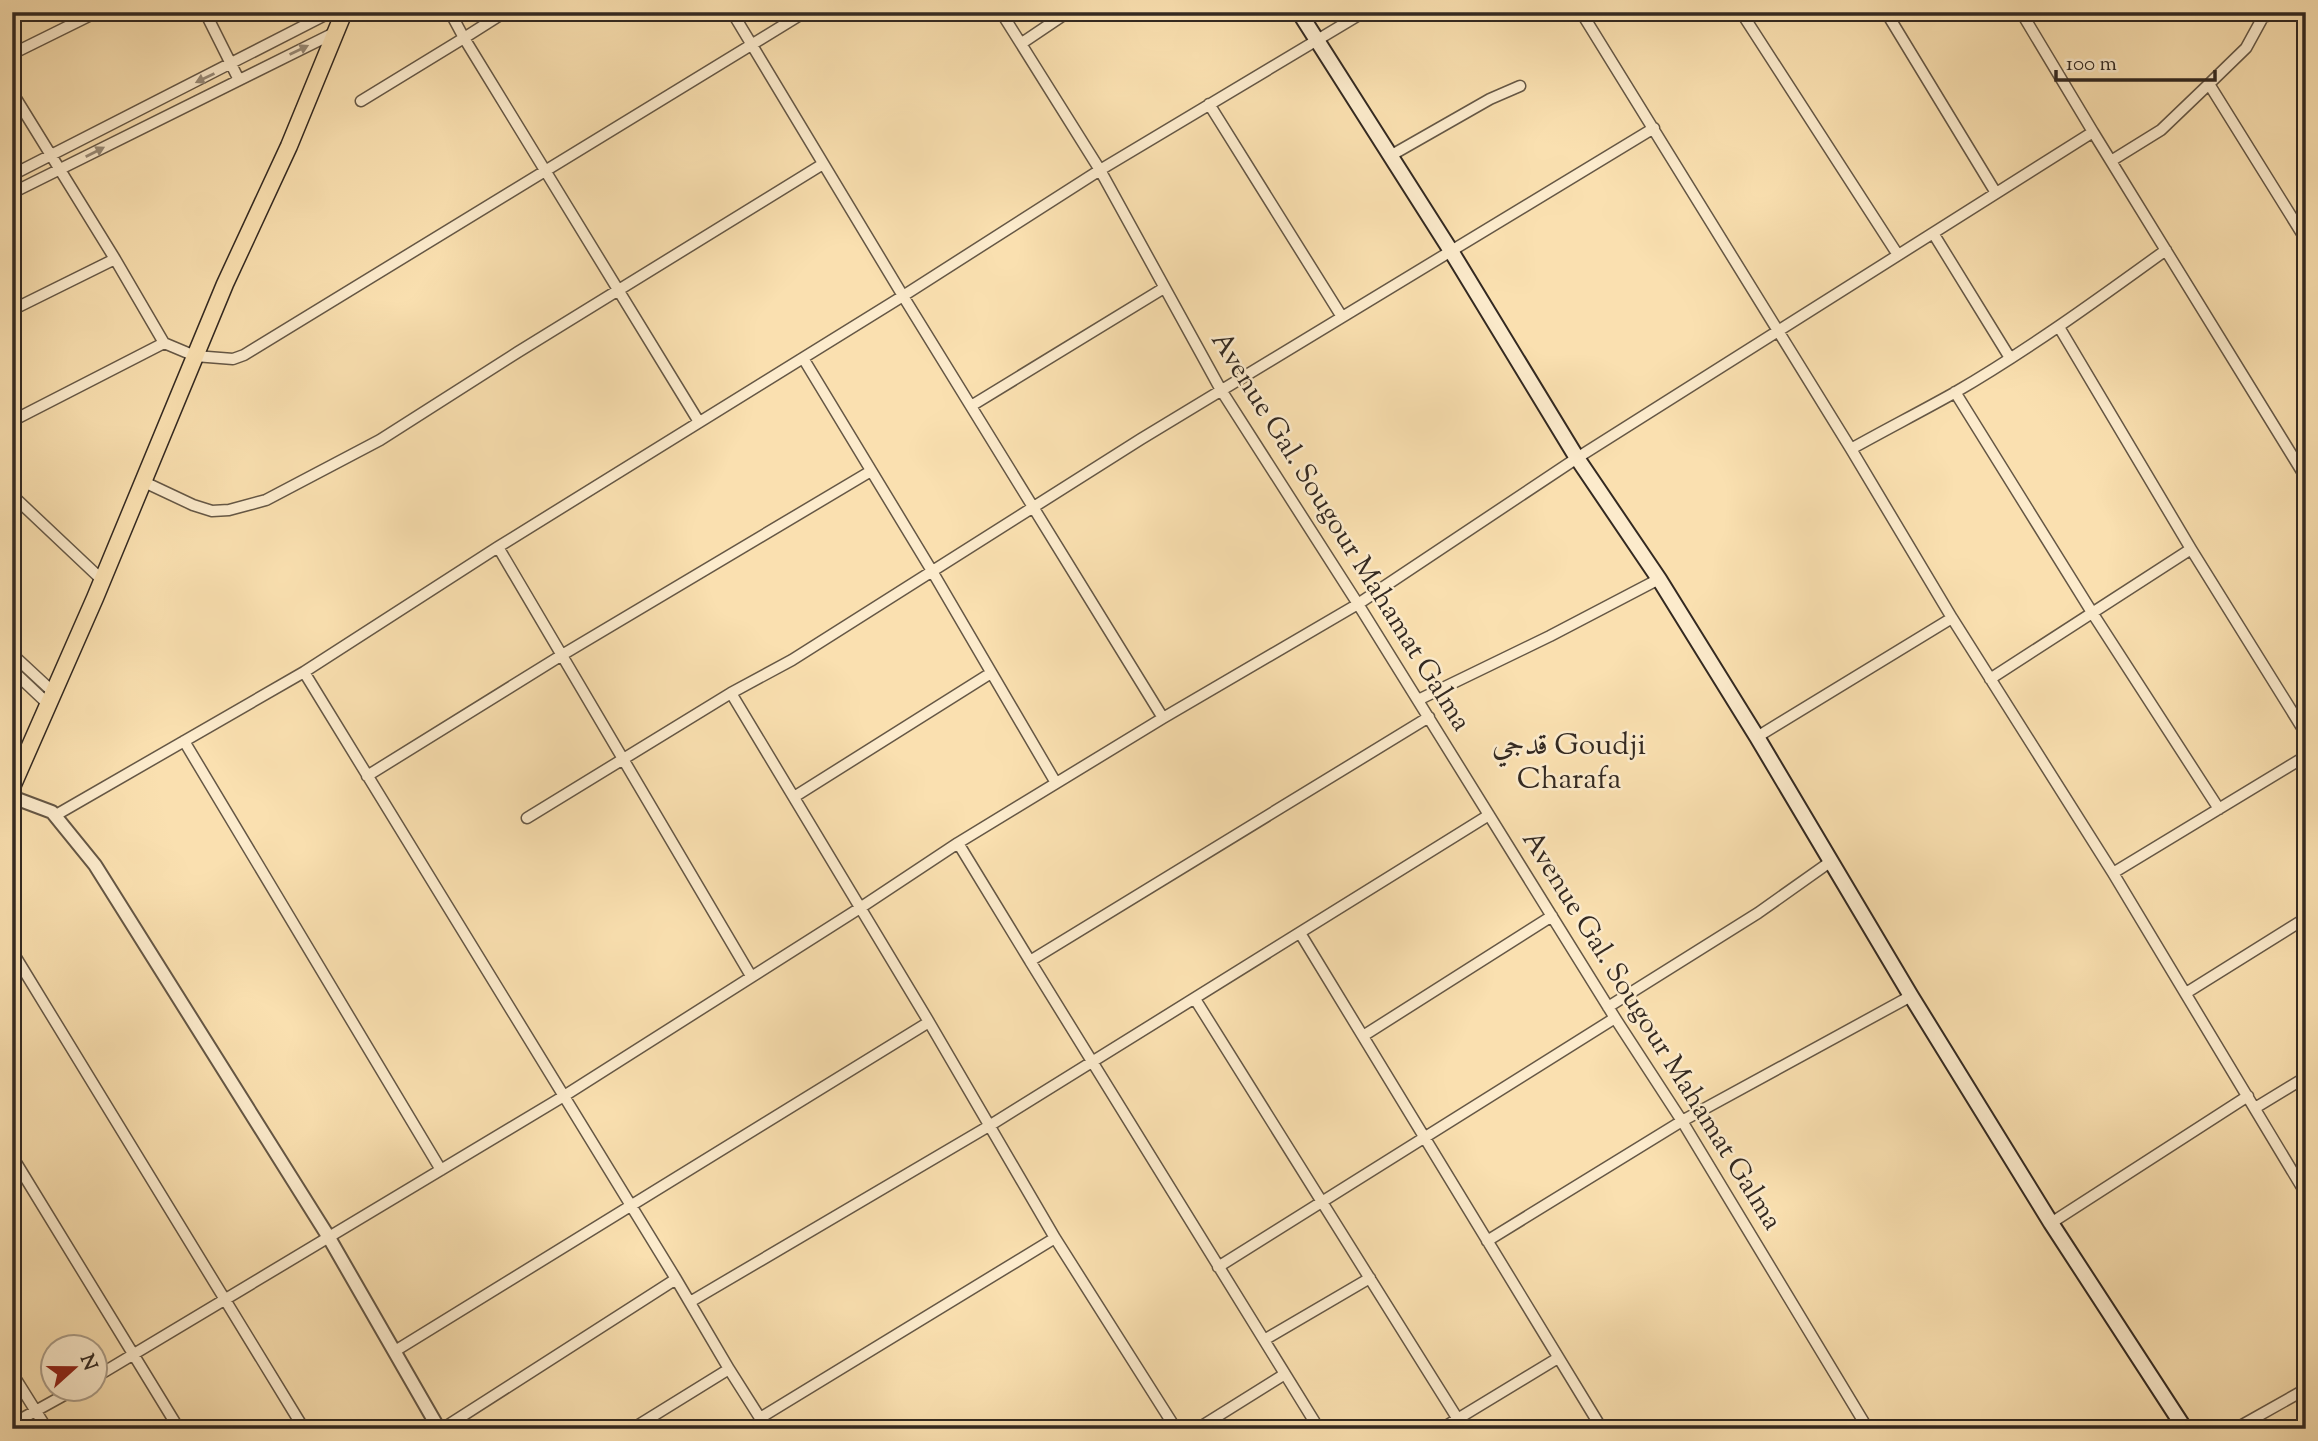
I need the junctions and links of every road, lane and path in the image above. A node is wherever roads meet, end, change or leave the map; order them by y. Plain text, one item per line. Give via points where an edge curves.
1 (97, 12) edge
2 (205, 12) edge
3 (331, 12) edge
4 (344, 12) edge
5 (450, 12) edge
6 (505, 12) edge
7 (732, 12) edge
8 (805, 12) edge
9 (1001, 12) edge
10 (1068, 12) edge
11 (1299, 12) edge
12 (1364, 12) edge
13 (1581, 12) edge
14 (1741, 12) edge
15 (1886, 12) edge
16 (2021, 12) edge
17 (2280, 12) edge
18 (2263, 15) edge
19 (336, 32) junction
20 (464, 38) junction
21 (1317, 40) junction
22 (1021, 43) junction
23 (752, 45) junction
24 (12, 54) edge
25 (231, 64) junction
26 (239, 80) junction
27 (2209, 84) junction
28 (1520, 86) dead end
29 (12, 92) edge
30 (360, 101) dead end
31 (1209, 104) junction
32 (1654, 128) junction
33 (2093, 132) junction
34 (50, 155) junction
35 (1390, 156) junction
36 (2111, 161) junction
37 (823, 164) junction
38 (60, 170) junction
39 (1100, 170) junction
40 (546, 171) junction
41 (12, 175) edge
42 (12, 193) edge
43 (1996, 193) junction
44 (1933, 233) junction
45 (2306, 240) edge
46 (2166, 250) junction
47 (1451, 251) junction
48 (1898, 255) junction
49 (115, 259) junction
50 (1164, 288) junction
51 (619, 289) junction
52 (903, 296) junction
53 (12, 310) edge
54 (1342, 317) junction
55 (2059, 327) junction
56 (1778, 331) junction
57 (164, 343) junction
58 (195, 356) junction
59 (803, 358) junction
60 (2010, 358) junction
61 (1221, 390) junction
62 (1955, 392) junction
63 (971, 406) junction
64 (12, 421) edge
65 (699, 422) junction
66 (1851, 449) junction
67 (1577, 458) junction
68 (871, 471) junction
69 (2306, 478) edge
70 (142, 481) junction
71 (14, 500) edge
72 (1033, 508) junction
73 (498, 547) junction
74 (2191, 549) junction
75 (932, 571) junction
76 (102, 579) junction
77 (1659, 579) junction
78 (1358, 604) junction
79 (2093, 614) junction
80 (1952, 618) junction
81 (12, 654) edge
82 (562, 655) junction
83 (23, 664) junction
84 (13, 672) edge
85 (304, 672) junction
86 (991, 673) junction
87 (1990, 678) junction
88 (731, 693) junction
89 (50, 698) junction
90 (1418, 700) junction
91 (1429, 717) junction
92 (1163, 718) junction
93 (2306, 734) edge
94 (1757, 737) junction
95 (184, 741) junction
96 (2306, 755) edge
97 (623, 758) junction
98 (367, 776) junction
99 (1056, 783) junction
100 (12, 787) edge
101 (12, 797) edge
102 (794, 797) junction
103 (2219, 809) junction
104 (56, 815) junction
105 (1489, 815) junction
106 (527, 818) dead end
107 (958, 843) junction
108 (1830, 862) junction
109 (2113, 873) junction
110 (860, 908) junction
111 (1552, 916) junction
112 (2306, 918) edge
113 (1300, 933) junction
114 (12, 951) edge
115 (1030, 961) junction
116 (751, 976) junction
117 (2186, 993) junction
118 (1911, 996) junction
119 (1195, 999) junction
120 (1608, 1007) junction
121 (1615, 1018) junction
122 (929, 1023) junction
123 (1363, 1036) junction
124 (1091, 1061) junction
125 (2306, 1077) edge
126 (564, 1096) junction
127 (2248, 1096) junction
128 (2255, 1108) junction
129 (1682, 1121) junction
130 (989, 1126) junction
131 (1424, 1137) junction
132 (12, 1157) edge
133 (441, 1170) junction
134 (2306, 1194) edge
135 (1321, 1202) junction
136 (630, 1206) junction
137 (2051, 1223) junction
138 (328, 1236) junction
139 (1055, 1238) junction
140 (1488, 1241) junction
141 (1218, 1267) junction
142 (1370, 1278) junction
143 (677, 1279) junction
144 (224, 1299) junction
145 (690, 1302) junction
146 (1264, 1340) junction
147 (395, 1351) junction
148 (133, 1353) junction
149 (1558, 1358) junction
150 (108, 1369) edge
151 (729, 1369) junction
152 (12, 1373) edge
153 (1285, 1374) junction
154 (2306, 1388) edge
155 (52, 1402) edge
156 (36, 1411) junction
157 (760, 1418) junction
158 (1458, 1419) junction
159 (12, 1424) edge
160 (47, 1429) edge
161 (179, 1429) edge
162 (304, 1429) edge
163 (441, 1429) edge
164 (632, 1429) edge
165 (767, 1429) edge
166 (1176, 1429) edge
167 (1197, 1429) edge
168 (1320, 1429) edge
169 (1441, 1429) edge
170 (1464, 1429) edge
171 (1602, 1429) edge
172 (1868, 1429) edge
173 (2185, 1429) edge
174 (2235, 1429) edge

1 - 24 street
2 - 25 street
3 - 25 street
4 - 19 highway
5 - 20 street
6 - 20 street
7 - 23 street
8 - 23 street
9 - 22 street, Avenue Gal. Sougour Mahamat Galma
10 - 22 street
11 - 21 main road
12 - 21 street
13 - 32 street
14 - 48 street
15 - 43 street
16 - 33 street
17 - 18 street
18 - 27 street via 2246,48
26 -> 19 street
19 - 58 highway
20 - 30 street
20 - 40 street
21 - 31 street
21 - 35 main road
22 - 39 street, Avenue Gal. Sougour Mahamat Galma
23 - 37 street
23 - 40 street
25 - 26 street
25 -> 34 street
38 -> 26 street
27 - 36 street via 2161,130
27 - 45 street
28 - 35 street
29 - 34 street
31 - 39 street
31 - 54 street
32 - 47 street
32 - 56 street
33 - 36 street
33 - 43 street
34 - 38 street
34 - 41 street
35 - 47 main road
36 - 46 street
37 - 51 street
37 - 52 street
38 - 42 street
38 - 49 street
39 - 50 street, Avenue Gal. Sougour Mahamat Galma
39 - 52 street
40 - 51 street
40 - 58 street via 244,355 233,359
43 - 44 street
44 - 48 street
44 - 60 street
46 - 55 street
46 - 69 street
47 - 54 street
47 - 67 main road
48 - 56 street
49 - 53 street
49 - 57 street
50 - 61 street, Avenue Gal. Sougour Mahamat Galma
50 - 63 street
51 - 65 street
51 - 70 street via 380,440 266,500 212,511
52 - 59 street
52 - 63 street
54 - 61 street
55 - 60 street
55 - 74 street
56 - 66 street
56 - 67 street
57 - 58 street
57 - 64 street
58 - 70 highway
59 - 65 street
59 - 68 street
60 - 62 street
61 - 72 street
61 - 78 street, Avenue Gal. Sougour Mahamat Galma
62 - 66 street
62 - 79 street
63 - 72 street
65 - 73 street
66 - 80 street
67 - 77 main road
67 - 78 street
68 - 75 street
68 - 82 street
70 - 76 highway
71 - 76 street
72 - 75 street
72 - 92 street
73 - 82 street
73 - 85 street
74 - 79 street
74 - 93 street
75 - 86 street
75 - 88 street
76 - 89 highway
77 - 90 street
77 - 94 main road
78 - 90 street, Avenue Gal. Sougour Mahamat Galma
78 - 92 street
79 - 87 street
79 - 103 street
80 - 87 street
80 - 94 street
81 - 83 street
82 - 97 street
82 - 98 street
83 - 84 street
83 - 89 street
84 - 89 street
85 - 95 street
85 - 98 street
86 - 99 street
86 - 102 street
87 - 109 street
88 - 97 street
88 - 102 street
89 - 100 highway
90 - 91 street, Avenue Gal. Sougour Mahamat Galma
91 - 105 street, Avenue Gal. Sougour Mahamat Galma
91 - 115 street
92 - 99 street
94 - 108 main road
95 - 104 street
95 - 133 street
96 - 103 street
97 - 106 street
97 - 116 street
98 - 126 street
99 - 107 street
101 - 104 street
102 - 110 street
103 - 109 street
104 - 138 street via 95,865
105 - 111 street, Avenue Gal. Sougour Mahamat Galma
105 - 113 street
107 - 110 street
107 - 115 street
108 - 118 main road
108 - 120 street
109 - 117 street
110 - 116 street
110 - 122 street
111 - 120 street, Avenue Gal. Sougour Mahamat Galma
111 - 123 street
112 - 117 street
113 - 119 street
113 - 123 street
114 - 144 street
115 - 124 street
116 - 126 street
117 - 127 street
118 - 129 street
118 - 137 main road
119 - 124 street
119 - 135 street
120 - 121 street, Avenue Gal. Sougour Mahamat Galma
121 - 129 street, Avenue Gal. Sougour Mahamat Galma
121 - 131 street
122 - 130 street
122 - 136 street
123 - 131 street
124 - 130 street
124 - 141 street
125 - 128 street
126 - 133 street
126 - 136 street
127 - 128 street
127 - 137 street
128 - 134 street
129 - 140 street
129 - 172 street, Avenue Gal. Sougour Mahamat Galma
130 - 139 street
130 - 145 street
131 - 135 street
131 - 140 street
132 - 148 street
133 - 138 street
135 - 141 street
135 - 142 street
136 - 143 street
136 - 147 street
137 - 173 main road
138 - 144 street
138 - 147 street
139 - 157 street
139 - 166 street
140 - 149 street
141 - 146 street
142 - 146 street
142 - 158 street
143 - 145 street
143 - 163 street
144 - 148 street
144 - 162 street
145 - 151 street
146 - 153 street
147 - 163 street
148 - 150 street
148 - 161 street
149 - 158 street
149 - 171 street
151 - 157 street
151 - 164 street
152 - 156 street
153 - 167 street
153 - 168 street
154 - 174 street
155 - 156 street
156 - 159 street
156 - 160 street
157 - 165 street
158 - 169 street
158 - 170 street

